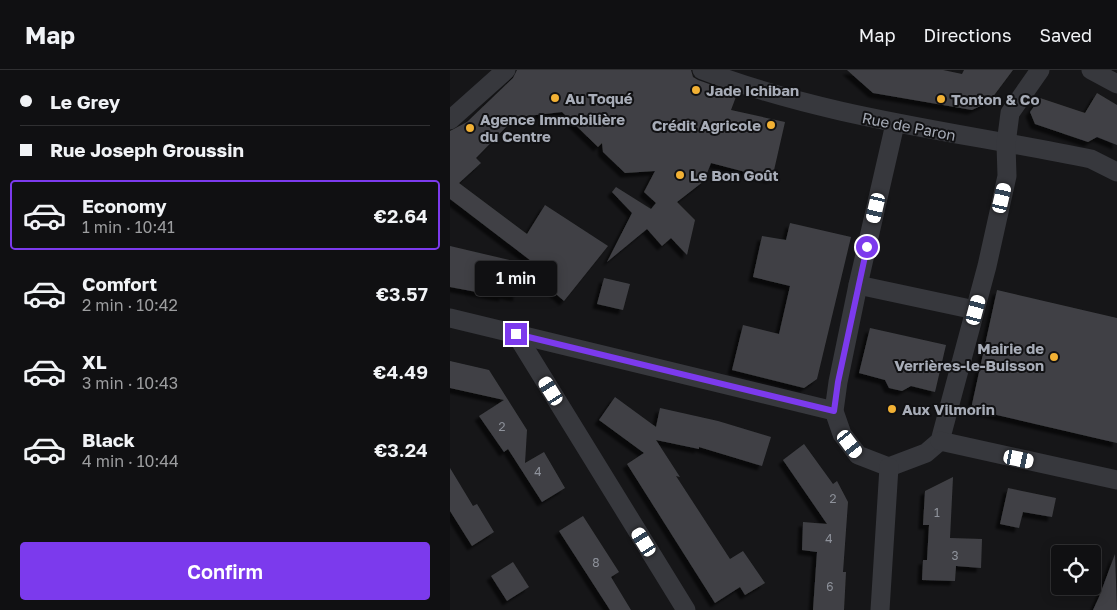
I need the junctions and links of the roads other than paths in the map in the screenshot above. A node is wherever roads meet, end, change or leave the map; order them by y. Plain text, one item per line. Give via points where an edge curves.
1 (506, 70) edge
2 (702, 70) edge
3 (1040, 70) edge
4 (1091, 70) edge
5 (1117, 84) edge
6 (450, 120) edge
7 (895, 124) junction
8 (1006, 144) junction
9 (1117, 172) edge
10 (858, 285) junction
11 (976, 310) junction
12 (450, 318) edge
13 (516, 334) junction
14 (834, 411) junction
15 (940, 440) junction
16 (889, 467) junction
17 (1117, 480) edge
18 (686, 610) edge
19 (880, 610) edge

1 - 6 street
2 - 7 street, Rue de Paron via 750,88
3 - 8 street via 1010,113
4 - 5 street
7 - 8 street, Rue de Paron
7 - 10 street
8 - 9 street, Rue de Paron via 1091,159
8 - 11 street via 1007,176
10 - 11 street
10 - 14 street
11 - 15 street
12 - 13 street
13 - 14 street
13 - 18 street
14 - 16 street via 842,434 858,455
15 - 16 street via 926,453
15 - 17 street
16 - 19 street

